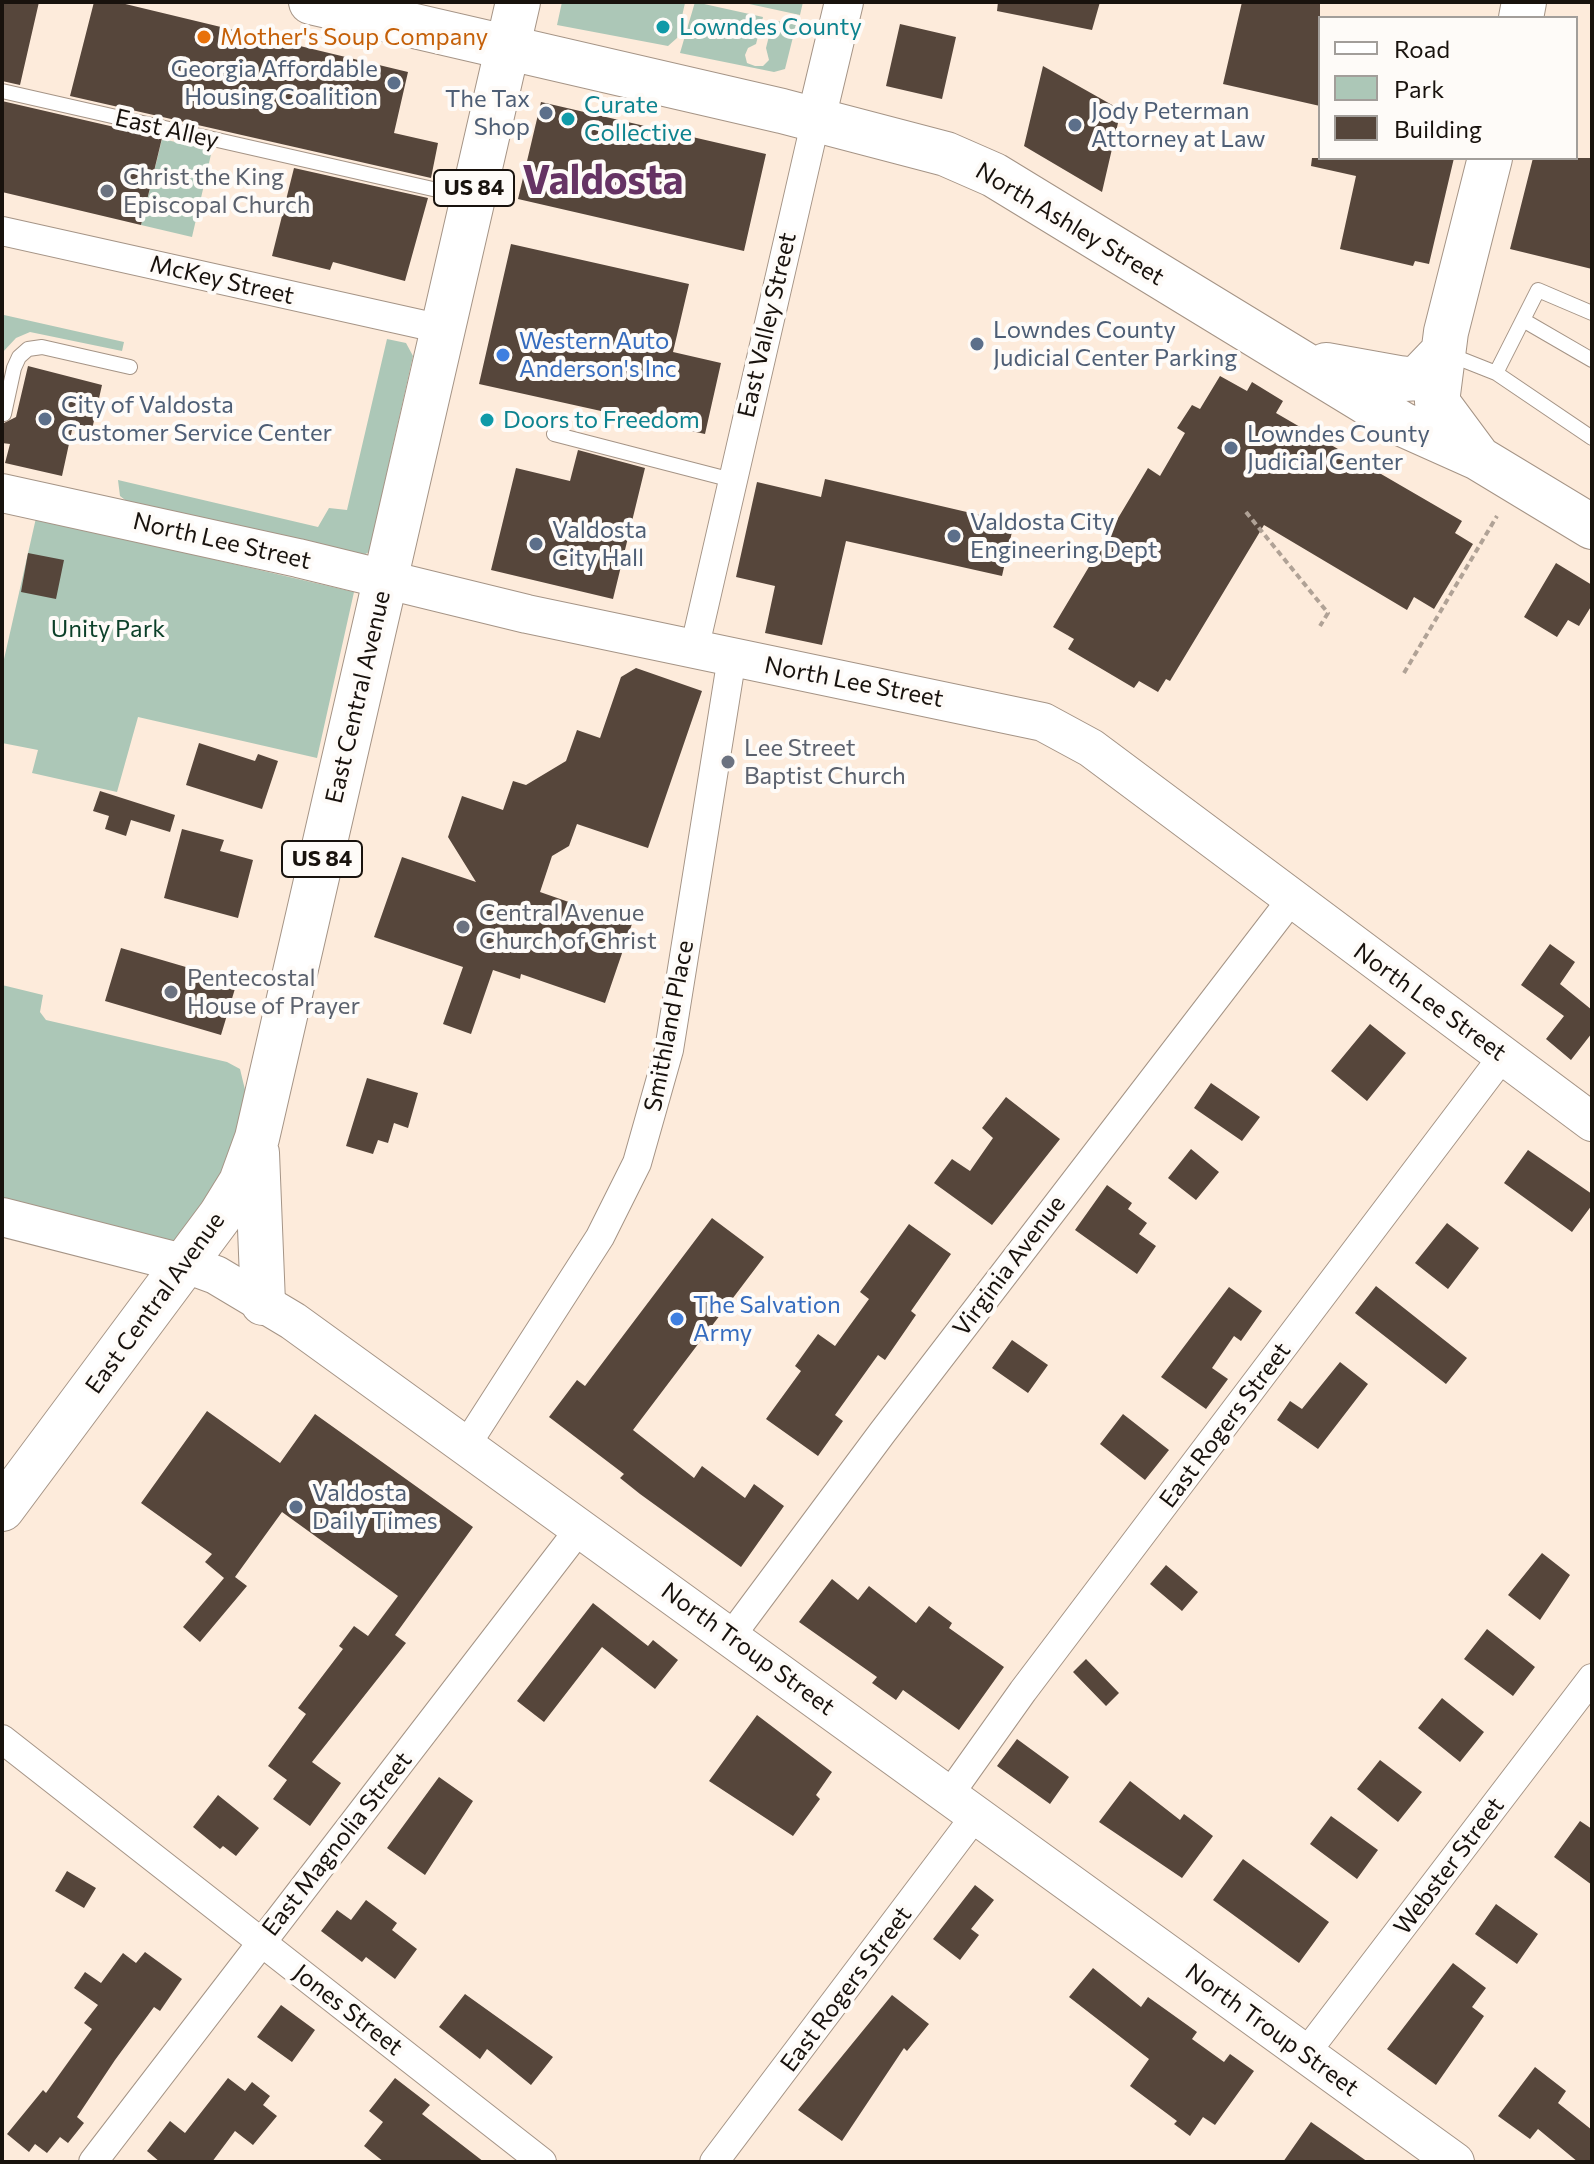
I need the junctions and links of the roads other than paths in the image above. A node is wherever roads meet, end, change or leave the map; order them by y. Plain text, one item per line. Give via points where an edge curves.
1 (311, 2) edge
2 (518, 2) edge
3 (844, 2) edge
4 (507, 47) junction
5 (2, 91) edge
6 (816, 119) junction
7 (1490, 160) edge
8 (472, 198) junction
9 (2, 231) edge
10 (1592, 313) edge
11 (1523, 320) junction
12 (442, 329) junction
13 (1443, 352) junction
14 (1592, 360) edge
15 (1298, 361) junction
16 (130, 367) dead end
17 (1496, 373) junction
18 (4, 414) edge
19 (554, 434) dead end
20 (1592, 438) edge
21 (1478, 458) junction
22 (732, 480) junction
23 (2, 493) edge
24 (1591, 525) edge
25 (385, 580) junction
26 (694, 650) junction
27 (732, 657) junction
28 (1291, 900) junction
29 (1503, 1056) junction
30 (1592, 1122) edge
31 (257, 1138) junction
32 (2, 1217) edge
33 (186, 1264) junction
34 (263, 1303) junction
35 (467, 1444) junction
36 (3, 1508) edge
37 (581, 1527) junction
38 (731, 1636) junction
39 (1592, 1678) edge
40 (2, 1739) edge
41 (962, 1805) junction
42 (262, 1941) junction
43 (1305, 2054) junction
44 (93, 2162) edge
45 (542, 2162) edge
46 (714, 2162) edge
47 (1455, 2162) edge

1 - 4 main road, North Ashley Street
2 - 4 main road, US 84
3 - 6 street, East Valley Street
4 - 6 main road, North Ashley Street
4 - 8 main road, US 84
5 - 8 lane, East Alley
6 - 15 main road, North Ashley Street via 932,149 994,175
6 - 22 street, East Valley Street
7 - 13 main road
8 - 12 main road, US 84
9 - 12 street, McKey Street
10 - 11 lane via 1538,290
11 - 14 lane
11 - 17 lane
12 - 25 main road, East Central Avenue / US 84
13 - 15 main road via 1418,378 1404,379
13 - 17 lane
13 - 21 main road via 1437,402
15 - 21 main road, North Ashley Street via 1402,424
16 - 18 lane via 42,347 28,349 14,368
17 - 20 lane
19 - 22 lane
21 - 24 main road, North Ashley Street
22 - 26 street, East Valley Street
23 - 25 street, North Lee Street
25 - 26 street, North Lee Street
25 - 31 main road, East Central Avenue / US 84
26 - 27 street, North Lee Street
27 - 28 street, North Lee Street via 1043,722 1091,748
27 - 35 street, Smithland Place via 669,1050 637,1163 600,1237
28 - 29 street, North Lee Street
28 - 38 street, Virginia Avenue
29 - 30 street, North Lee Street
29 - 41 street, East Rogers Street via 1033,1678
31 - 33 main road, East Central Avenue / US 84 via 241,1182
31 - 34 main road
32 - 33 street, North Troup Street
33 - 34 street, North Troup Street
33 - 36 main road, East Central Avenue / US 84
34 - 35 street, North Troup Street
35 - 37 street, North Troup Street
37 - 38 street, North Troup Street
37 - 42 street, East Magnolia Street
38 - 41 street, North Troup Street
39 - 43 street, Webster Street
40 - 42 street, Jones Street
41 - 43 street, North Troup Street
41 - 46 street, East Rogers Street
42 - 44 street, East Magnolia Street
42 - 45 street, Jones Street
43 - 47 street, North Troup Street

